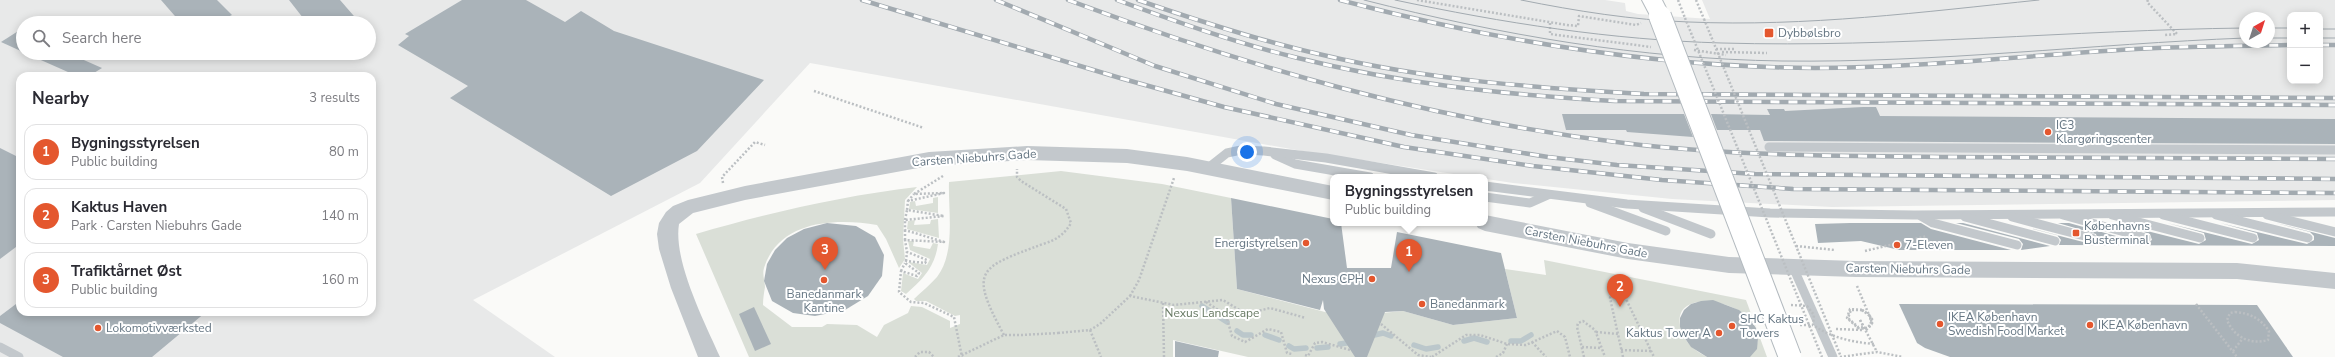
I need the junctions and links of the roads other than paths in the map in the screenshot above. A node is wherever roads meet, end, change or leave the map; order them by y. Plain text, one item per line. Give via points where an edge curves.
1 (1654, 10) edge
2 (1769, 147) dead end
3 (2335, 150) edge
4 (1268, 152) junction
5 (1208, 168) junction
6 (1353, 174) edge
7 (1414, 174) edge
8 (1488, 186) edge
9 (1330, 192) edge
10 (1548, 195) junction
11 (1488, 197) edge
12 (1578, 198) junction
13 (1630, 204) junction
14 (2210, 212) junction
15 (2259, 212) junction
16 (2316, 212) junction
17 (2335, 212) edge
18 (2056, 213) junction
19 (2108, 213) junction
20 (2157, 213) junction
21 (1919, 215) junction
22 (1960, 215) junction
23 (2007, 215) junction
24 (2335, 219) edge
25 (1488, 224) edge
26 (1666, 232) dead end
27 (2335, 232) edge
28 (1711, 234) dead end
29 (2092, 238) dead end
30 (2146, 238) dead end
31 (2200, 238) dead end
32 (2253, 238) dead end
33 (2308, 238) dead end
34 (2055, 241) dead end
35 (2017, 245) dead end
36 (1793, 267) junction
37 (2335, 281) edge
38 (0, 347) edge
39 (19, 357) edge
40 (708, 357) edge
41 (1790, 357) edge
42 (1833, 357) edge

1 - 41 street, bridge
2 - 3 lane
4 - 5 lane via 1247,150 1227,153
4 - 6 lane via 1295,164
4 - 7 lane
5 - 9 street, Carsten Niebuhrs Gade
5 - 40 street, Carsten Niebuhrs Gade via 1127,156 1015,154 929,159 745,193 688,207 668,223 667,232 671,257
8 - 10 lane
10 - 11 lane via 1530,203
10 - 12 lane
12 - 13 lane
12 - 26 lane
13 - 21 lane via 1692,210 1803,215
13 - 28 lane
14 - 15 lane
14 - 20 lane
14 - 33 lane via 2223,218
15 - 16 lane
15 - 27 lane
16 - 17 lane
16 - 24 lane
18 - 19 lane
18 - 23 lane
18 - 30 lane
19 - 20 lane
19 - 31 lane via 2121,219
20 - 32 lane
21 - 22 lane
21 - 35 lane via 1933,223
22 - 23 lane
22 - 34 lane
23 - 29 lane
25 - 36 street, Carsten Niebuhrs Gade via 1704,263
36 - 37 street, Carsten Niebuhrs Gade via 2237,271
36 - 42 lane
38 - 39 lane

